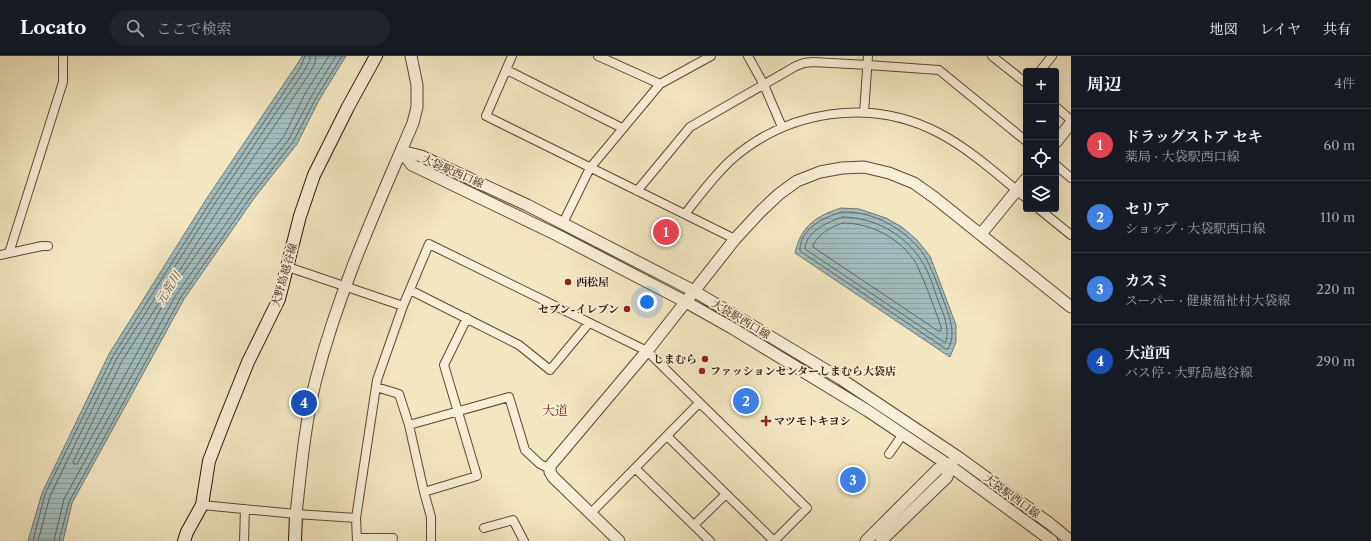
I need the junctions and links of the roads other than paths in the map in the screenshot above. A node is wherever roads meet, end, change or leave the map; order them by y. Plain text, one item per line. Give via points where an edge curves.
1 (63, 56) edge
2 (376, 56) edge
3 (411, 56) edge
4 (512, 56) edge
5 (598, 56) edge
6 (710, 56) edge
7 (748, 56) edge
8 (992, 56) edge
9 (1052, 56) edge
10 (803, 59) edge
11 (868, 60) edge
12 (1042, 68) edge
13 (507, 70) junction
14 (1023, 81) edge
15 (660, 84) junction
16 (764, 85) junction
17 (1059, 110) edge
18 (864, 113) junction
19 (1071, 120) edge
20 (1071, 123) edge
21 (782, 127) junction
22 (622, 128) junction
23 (1025, 140) edge
24 (1058, 140) edge
25 (401, 151) junction
26 (590, 168) junction
27 (1059, 168) edge
28 (1071, 178) edge
29 (1023, 183) edge
30 (1017, 190) junction
31 (637, 191) junction
32 (1023, 195) edge
33 (1043, 212) edge
34 (685, 214) junction
35 (563, 222) junction
36 (981, 234) junction
37 (1071, 235) edge
38 (735, 239) junction
39 (48, 246) dead end
40 (9, 253) junction
41 (0, 255) edge
42 (288, 267) junction
43 (344, 287) junction
44 (410, 290) junction
45 (694, 291) junction
46 (686, 302) junction
47 (403, 306) junction
48 (1071, 307) edge
49 (467, 318) junction
50 (589, 323) junction
51 (647, 351) junction
52 (376, 388) junction
53 (699, 403) junction
54 (457, 411) junction
55 (409, 425) junction
56 (902, 434) junction
57 (667, 436) junction
58 (889, 454) dead end
59 (958, 457) junction
60 (950, 466) junction
61 (636, 468) junction
62 (550, 469) junction
63 (424, 492) junction
64 (726, 494) junction
65 (202, 505) junction
66 (245, 509) junction
67 (296, 514) junction
68 (590, 514) junction
69 (356, 518) junction
70 (694, 525) junction
71 (484, 528) dead end
72 (394, 538) dead end
73 (357, 540) edge
74 (184, 541) edge
75 (244, 541) edge
76 (295, 541) edge
77 (431, 541) edge
78 (524, 541) edge
79 (619, 541) edge
80 (710, 541) edge
81 (774, 541) edge
82 (866, 541) edge
83 (881, 541) edge
84 (1052, 541) edge
85 (1071, 541) edge

1 - 40 street via 63,82
2 - 42 main road, 大野島越谷線 via 314,175 300,216
3 - 25 street via 417,85 417,107
4 - 13 street
5 - 15 street
6 - 15 street
7 - 16 street
8 - 14 street
9 - 12 street
10 - 11 street
10 - 16 street
11 - 18 street
11 - 23 street via 939,70
13 - 22 street
13 - 26 street via 486,116
15 - 22 street
16 - 21 street
16 - 31 street via 690,127
17 - 19 street
18 - 21 street via 831,114
18 - 30 street via 897,118 931,129 974,156
20 - 24 street
21 - 34 street via 748,146 729,162
22 - 26 street
25 - 35 street, 大袋駅西口線 via 421,156
25 - 43 street
25 - 46 street, 大袋駅西口線 via 412,165 557,235
26 - 31 street
26 - 35 street
27 - 28 street
29 - 30 street
30 - 32 street
30 - 36 street
31 - 34 street
33 - 37 street
34 - 38 street
35 - 45 street, 大袋駅西口線
36 - 38 street via 914,183 864,167 820,172 797,181 779,194
36 - 48 street
38 - 45 street
39 - 40 street
40 - 41 street
42 - 43 street
42 - 65 main road, 大野島越谷線 via 279,299 248,362 209,461
43 - 47 street
43 - 67 street via 316,380 307,426
44 - 47 street
44 - 49 street
44 - 50 street via 429,244
45 - 46 street
45 - 59 street, 大袋駅西口線 via 841,379
46 - 51 street
46 - 56 street, 大袋駅西口線 via 862,407
47 - 52 street
49 - 50 street via 519,345 550,370
49 - 54 street via 444,365
50 - 51 street
51 - 53 street
51 - 62 street via 552,462
52 - 55 street via 399,394
52 - 69 street
53 - 57 street
53 - 81 street via 807,508
54 - 55 street
54 - 62 street via 509,397 526,450 540,464
54 - 63 street via 477,476
55 - 63 street
56 - 58 street
56 - 60 street, 大袋駅西口線
57 - 61 street
57 - 64 street
59 - 60 street
59 - 85 street, 大袋駅西口線
60 - 82 street via 938,469
60 - 83 street via 947,477
60 - 84 street, 大袋駅西口線
61 - 68 street
61 - 70 street
62 - 68 street via 553,477
63 - 77 street via 431,517
64 - 70 street
64 - 81 street
65 - 66 street
65 - 74 main road, 大野島越谷線
66 - 67 street
66 - 75 street
67 - 69 street
67 - 76 main road
68 - 79 street
69 - 73 street
70 - 80 street
71 - 78 street via 513,520
72 - 73 street

